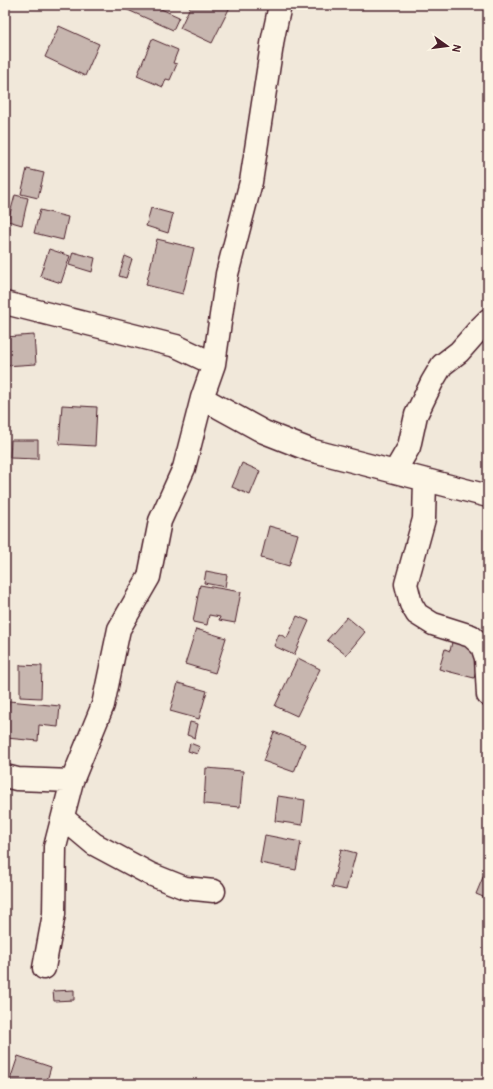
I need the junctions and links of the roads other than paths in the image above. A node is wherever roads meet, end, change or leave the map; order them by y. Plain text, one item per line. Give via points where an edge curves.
1 (280, 5) edge
2 (5, 303) edge
3 (488, 320) edge
4 (214, 364) junction
5 (202, 398) junction
6 (395, 471) junction
7 (425, 480) junction
8 (488, 496) edge
9 (488, 695) edge
10 (5, 776) edge
11 (72, 780) junction
12 (63, 818) junction
13 (214, 891) dead end
14 (44, 968) dead end

1 - 4 street via 251,182 227,274
2 - 4 street via 176,346
3 - 6 street via 459,352 442,365 416,415 409,447
4 - 5 street
5 - 6 street via 264,432 310,450
5 - 11 street via 184,468 160,521 149,577 119,629 103,704
6 - 7 street
7 - 8 street
7 - 9 street via 424,519 406,584 411,604 417,614 432,624 471,636 482,646 486,658
10 - 11 street via 17,780
11 - 12 street
12 - 13 street via 94,844 150,874 185,888
12 - 14 street via 55,847 54,914

